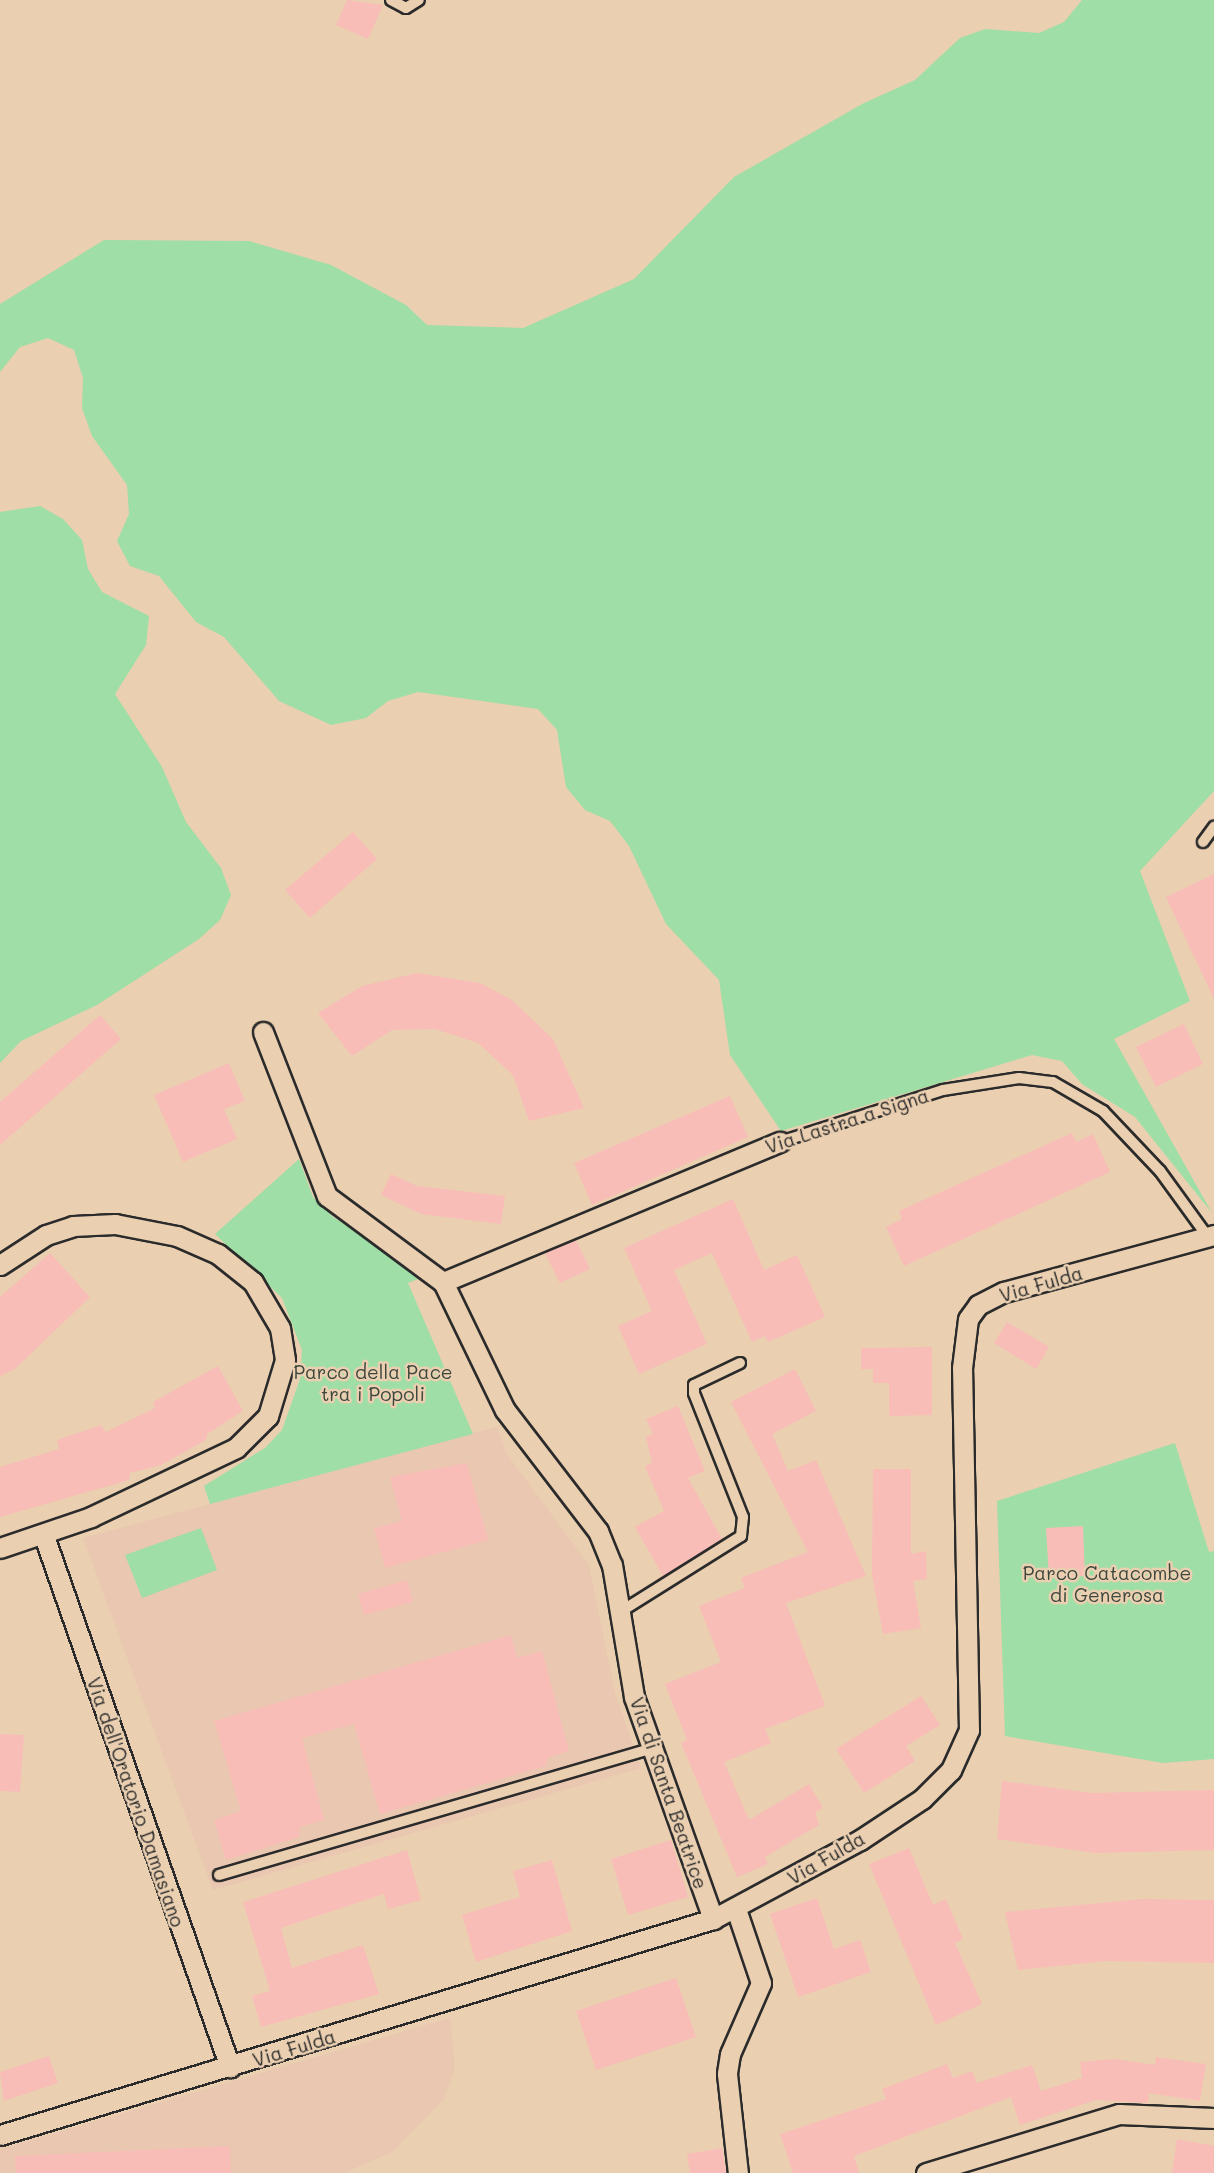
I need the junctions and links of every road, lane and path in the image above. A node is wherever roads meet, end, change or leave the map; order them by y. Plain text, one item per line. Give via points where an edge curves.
1 (391, 0) edge
2 (419, 0) edge
3 (1214, 827) edge
4 (1203, 842) dead end
5 (263, 1031) dead end
6 (780, 1142) joint
7 (1211, 1236) edge
8 (0, 1265) edge
9 (443, 1282) junction
10 (740, 1363) dead end
11 (44, 1536) junction
12 (0, 1548) edge
13 (620, 1612) junction
14 (652, 1748) junction
15 (219, 1875) dead end
16 (736, 1909) junction
17 (713, 1919) junction
18 (230, 2067) junction
19 (1214, 2119) edge
20 (0, 2135) edge
21 (738, 2173) edge
22 (926, 2173) edge

1 - 2 lane via 406,8
3 - 4 lane
5 - 9 street, Via di Santa Beatrice via 327,1196
6 - 7 lane, Via Lastra a Signa via 943,1090 1019,1078 1053,1082 1103,1111 1160,1171
6 - 9 street, Via Lastra a Signa
7 - 16 street, Via Fulda via 1165,1253 1062,1274 978,1305 968,1320 962,1368 970,1708 962,1751 922,1799
8 - 11 street via 46,1234 73,1227 115,1224 161,1232 218,1254 244,1272 273,1312 284,1344 278,1396 246,1441
9 - 13 street, Via di Santa Beatrice via 505,1410 598,1531 612,1565
10 - 13 lane via 694,1385 694,1394 743,1517 741,1536
11 - 12 street
11 - 18 street, Via dell'Oratorio Damasiano
13 - 14 street, Via di Santa Beatrice via 634,1697
14 - 15 lane
14 - 17 street, Via di Santa Beatrice
16 - 17 street, Via Fulda
16 - 21 street via 761,1983 730,2054 727,2074
17 - 18 street, Via Fulda
18 - 20 street, Via Fulda
19 - 22 street via 1119,2114

